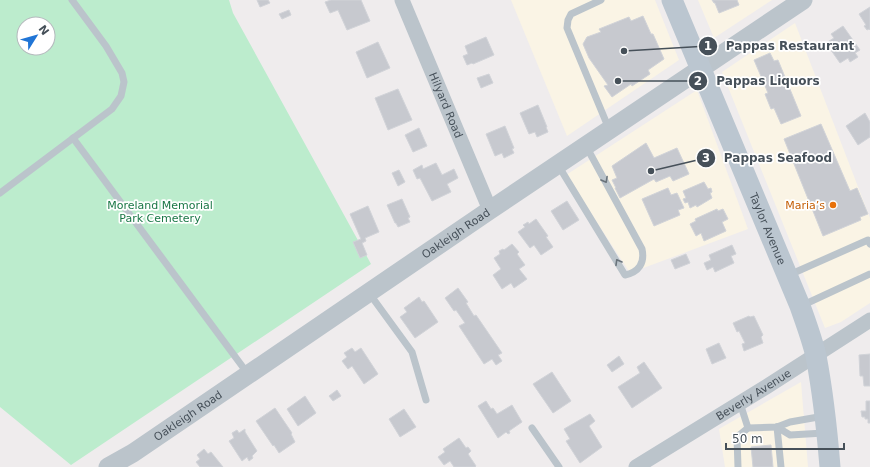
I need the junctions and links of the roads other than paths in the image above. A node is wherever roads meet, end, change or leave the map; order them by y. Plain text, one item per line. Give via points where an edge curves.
1 (72, 0) edge
2 (402, 0) edge
3 (601, 0) edge
4 (672, 0) edge
5 (803, 0) edge
6 (700, 69) junction
7 (610, 130) junction
8 (73, 138) junction
9 (586, 146) junction
10 (558, 165) junction
11 (0, 193) edge
12 (490, 210) junction
13 (870, 244) edge
14 (870, 274) edge
15 (787, 276) junction
16 (369, 293) junction
17 (800, 306) junction
18 (870, 320) edge
19 (815, 355) junction
20 (248, 375) junction
21 (426, 400) dead end
22 (740, 403) junction
23 (826, 424) junction
24 (777, 427) junction
25 (532, 428) dead end
26 (748, 428) junction
27 (108, 467) edge
28 (559, 467) edge
29 (636, 467) edge
30 (738, 467) edge
31 (781, 467) edge
32 (830, 467) edge

1 - 8 lane via 106,46 124,82 121,96 112,109
2 - 12 street, Hilyard Road
3 - 7 lane via 571,14 567,28
4 - 6 main road, Taylor Avenue
5 - 6 street, Oakleigh Road
6 - 7 street, Oakleigh Road
6 - 15 main road, Taylor Avenue
7 - 9 street, Oakleigh Road
8 - 11 lane
8 - 20 lane
9 - 10 street, Oakleigh Road
9 -> 10 lane via 642,249 644,257 634,273 625,275
10 - 12 street, Oakleigh Road
12 - 16 street, Oakleigh Road
13 - 15 lane via 868,240
14 - 17 lane
15 - 17 main road, Taylor Avenue
16 - 20 street, Oakleigh Road
16 - 21 lane via 412,352
17 - 19 main road, Taylor Avenue
18 - 19 street, Beverly Avenue
19 - 22 street, Beverly Avenue
19 - 23 main road, Taylor Avenue
20 - 27 street, Oakleigh Road via 133,453
22 - 26 lane
22 - 29 street, Beverly Avenue
23 - 24 lane via 790,422
23 - 24 lane via 790,435
23 - 32 main road, Taylor Avenue
24 - 26 lane
24 - 31 lane
25 - 28 lane
26 - 30 lane via 737,437

